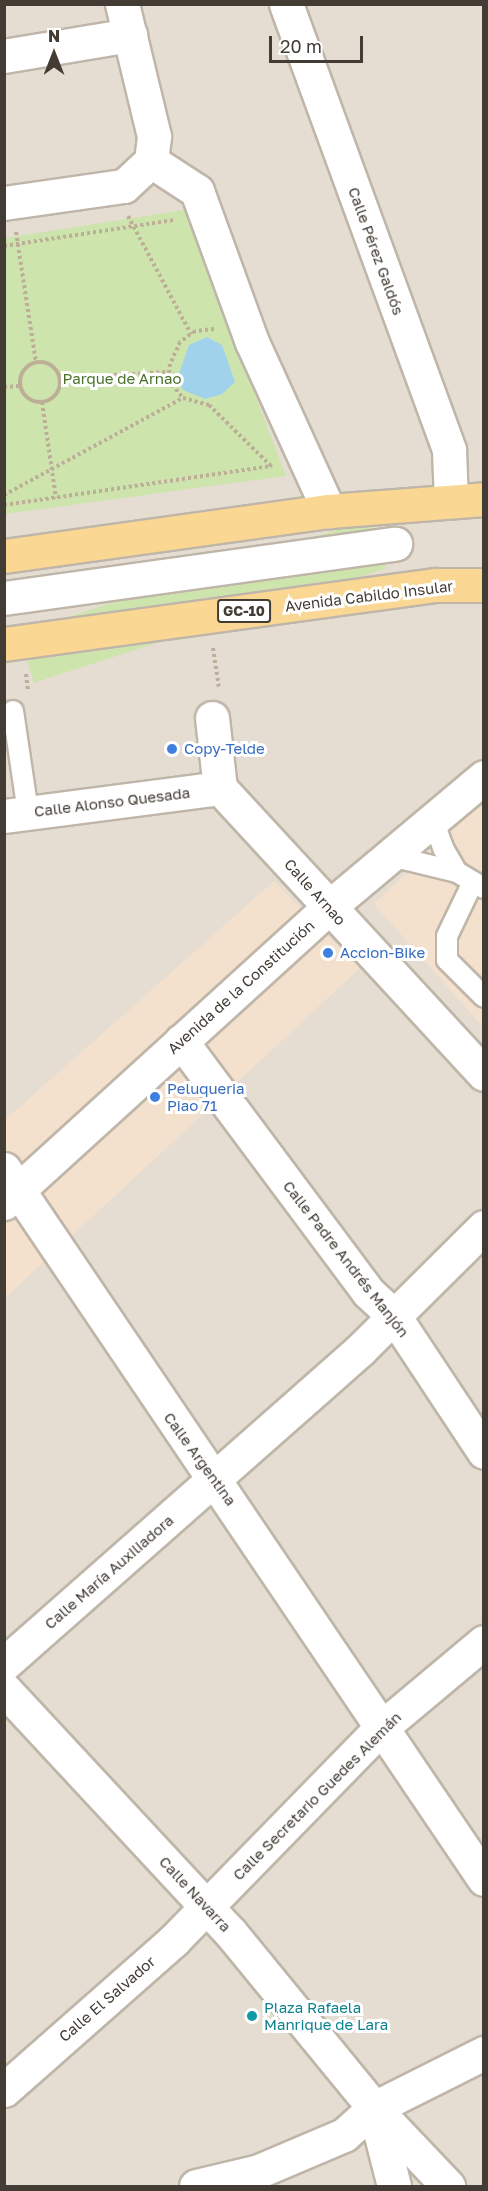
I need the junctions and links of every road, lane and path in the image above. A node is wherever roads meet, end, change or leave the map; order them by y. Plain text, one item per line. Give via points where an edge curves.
1 (122, 4) edge
2 (286, 4) edge
3 (130, 35) junction
4 (4, 56) edge
5 (151, 161) junction
6 (126, 213) dead end
7 (10, 217) edge
8 (181, 219) dead end
9 (133, 227) junction
10 (17, 244) junction
11 (4, 246) edge
12 (222, 329) dead end
13 (191, 334) junction
14 (36, 362) junction
15 (168, 372) junction
16 (60, 378) junction
17 (19, 386) junction
18 (4, 387) edge
19 (183, 398) junction
20 (42, 402) junction
21 (265, 446) dead end
22 (272, 468) junction
23 (52, 469) junction
24 (4, 495) edge
25 (56, 498) junction
26 (483, 499) edge
27 (451, 501) junction
28 (4, 505) edge
29 (329, 511) junction
30 (395, 544) dead end
31 (4, 556) edge
32 (483, 585) edge
33 (4, 598) edge
34 (4, 644) edge
35 (213, 647) dead end
36 (216, 670) dead end
37 (13, 711) dead end
38 (212, 718) dead end
39 (483, 777) edge
40 (220, 788) junction
41 (16, 814) edge
42 (433, 820) junction
43 (391, 856) junction
44 (471, 881) edge
45 (329, 907) junction
46 (483, 997) edge
47 (181, 1041) junction
48 (483, 1074) edge
49 (9, 1187) edge
50 (483, 1227) edge
51 (394, 1316) junction
52 (483, 1452) edge
53 (214, 1481) junction
54 (483, 1642) edge
55 (4, 1664) edge
56 (4, 1689) edge
57 (381, 1728) junction
58 (483, 1880) edge
59 (208, 1907) junction
60 (483, 2053) edge
61 (4, 2090) edge
62 (374, 2108) junction
63 (196, 2187) edge
64 (394, 2187) edge
65 (448, 2187) edge

1 - 3 street
2 - 27 street, Calle Pérez Galdós via 449,450
3 - 4 street
3 - 5 street via 154,136
5 - 7 street via 124,186
5 - 29 street via 197,191 252,342
6 - 9 path
7 - 10 path
8 - 9 path
9 - 10 path
9 - 13 path
10 - 11 path
10 - 14 path
12 - 13 path
13 - 15 path via 180,342
14 - 16 path via 52,365
14 - 17 path via 23,370
15 - 16 path
15 - 19 path via 171,388
16 - 20 path via 57,394
17 - 18 path
17 - 20 path via 28,399
19 - 22 path via 209,405
19 - 23 path
20 - 23 path
21 - 22 path
22 - 25 path
23 - 24 path
23 - 25 path
25 - 28 path
26 - 27 main road
27 - 29 main road
29 - 31 main road
30 - 33 street
32 - 34 main road, Avenida Cabildo Insular / GC-10 via 436,585
35 - 36 path
37 - 41 lane
38 - 40 street
39 - 42 street, Avenida de la Constitución
40 - 41 street, Calle Alonso Quesada
40 - 45 street, Calle Arnao
42 - 43 street, Avenida de la Constitución
42 - 44 lane via 442,848
43 - 44 lane
43 - 45 street, Avenida de la Constitución
44 - 46 lane via 447,936 447,960
45 - 47 street, Avenida de la Constitución
45 - 48 street, Calle Arnao
47 - 49 street, Avenida de la Constitución
47 - 51 street, Calle Padre Andrés Manjón via 368,1292
49 - 53 street, Calle Argentina
50 - 51 street, Calle María Auxiliadora
51 - 52 street, Calle Padre Andrés Manjón
51 - 53 street, Calle María Auxiliadora
53 - 55 street, Calle María Auxiliadora
53 - 57 street, Calle Argentina
54 - 57 street, Calle Secretario Guedes Alemán
56 - 59 street, Calle Navarra
57 - 58 street, Calle Argentina
57 - 59 street, Calle Secretario Guedes Alemán
59 - 61 street, Calle El Salvador
59 - 62 street, Calle Navarra
60 - 62 street
62 - 63 street via 344,2135 259,2171
62 - 64 street
62 - 65 street, Calle Navarra

